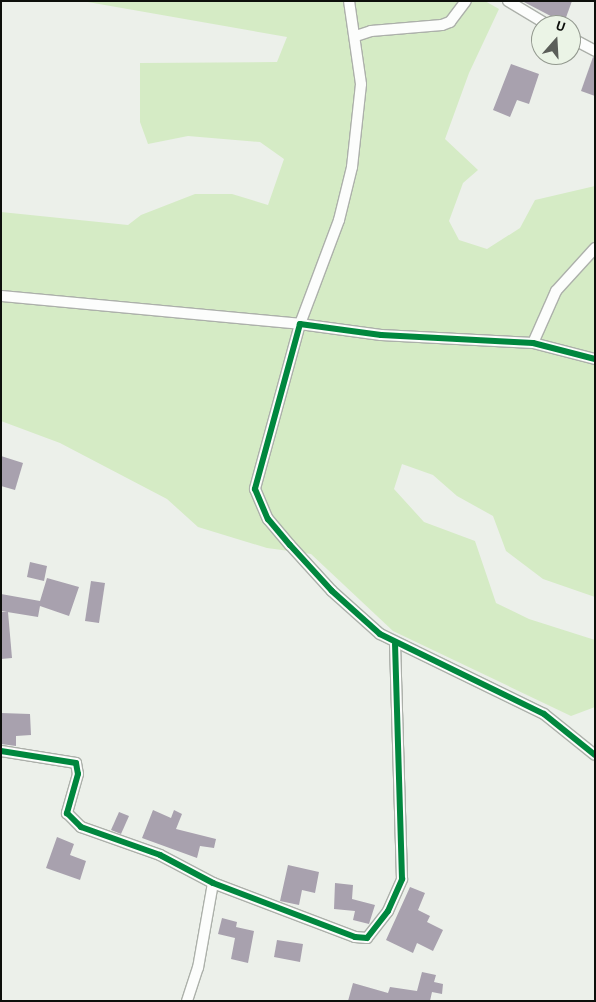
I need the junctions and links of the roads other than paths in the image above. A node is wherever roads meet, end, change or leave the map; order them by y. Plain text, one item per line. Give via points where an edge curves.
1 (350, 1) edge
2 (466, 1) edge
3 (508, 1) edge
4 (531, 15) edge
5 (356, 36) junction
6 (581, 43) edge
7 (595, 51) edge
8 (595, 248) edge
9 (1, 296) edge
10 (300, 324) junction
11 (533, 343) junction
12 (595, 359) edge
13 (395, 644) junction
14 (1, 751) edge
15 (595, 755) edge
16 (213, 883) junction
17 (187, 1001) edge

1 - 5 street
2 - 5 street via 450,22 442,25 372,31
3 - 4 street
5 - 10 street via 361,84 352,167 339,220
6 - 7 street
8 - 11 street via 556,291
9 - 10 street
10 - 11 street via 381,335
10 - 13 street via 256,476 258,504 332,591
11 - 12 street
13 - 15 street via 544,714
13 - 16 street via 402,879 376,931 367,938 355,937
14 - 16 street via 70,759 79,768 68,808 72,822 160,855
16 - 17 street via 198,968

